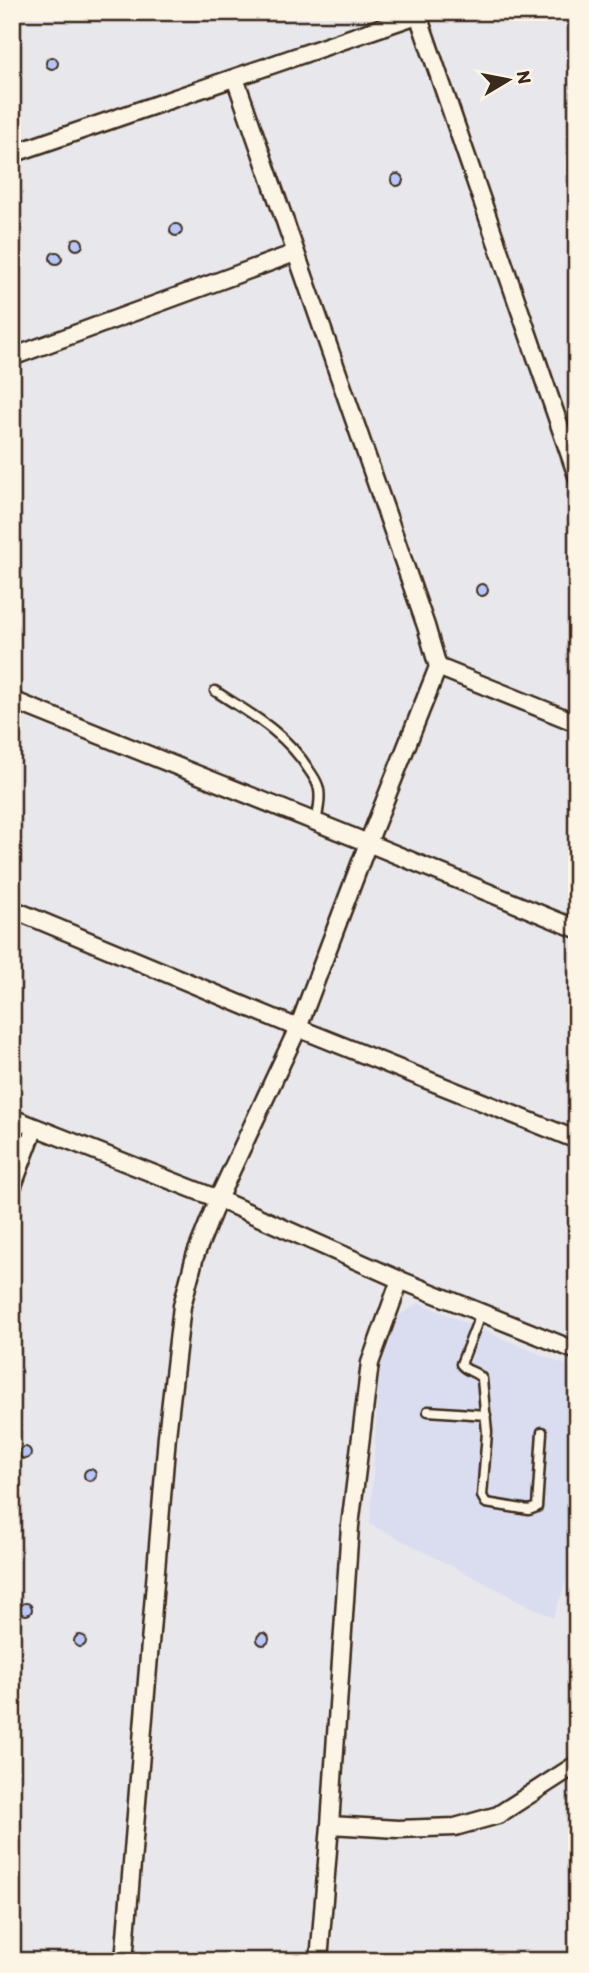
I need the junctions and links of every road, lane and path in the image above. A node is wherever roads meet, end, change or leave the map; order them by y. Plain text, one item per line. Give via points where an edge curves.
1 (422, 14) edge
2 (234, 78) junction
3 (12, 154) edge
4 (295, 253) junction
5 (12, 357) edge
6 (577, 476) edge
7 (438, 667) junction
8 (215, 691) dead end
9 (12, 700) edge
10 (577, 723) edge
11 (316, 822) junction
12 (368, 843) junction
13 (12, 909) edge
14 (577, 929) edge
15 (298, 1028) junction
16 (12, 1118) edge
17 (35, 1127) junction
18 (577, 1140) edge
19 (12, 1188) edge
20 (218, 1199) junction
21 (400, 1280) junction
22 (481, 1313) junction
23 (577, 1351) edge
24 (428, 1411) dead end
25 (486, 1415) junction
26 (542, 1432) dead end
27 (577, 1764) edge
28 (330, 1825) junction
29 (124, 1961) edge
30 (319, 1961) edge

1 - 2 street
1 - 6 street
2 - 3 street
2 - 4 street
4 - 5 street
4 - 7 street
7 - 10 street
7 - 12 street
8 - 11 lane via 273,729 303,760 319,788
9 - 11 street
11 - 12 street
12 - 14 street
12 - 15 street
13 - 15 street
15 - 18 street
15 - 20 street
16 - 17 street
17 - 19 street
17 - 20 street
20 - 21 street
20 - 29 street via 195,1256 182,1306
21 - 22 street
21 - 28 street via 370,1363 350,1526
22 - 23 street
22 - 25 lane via 461,1364 482,1379
24 - 25 lane
25 - 26 lane via 482,1496 491,1505 537,1507
27 - 28 street via 498,1815 456,1827
28 - 30 street

